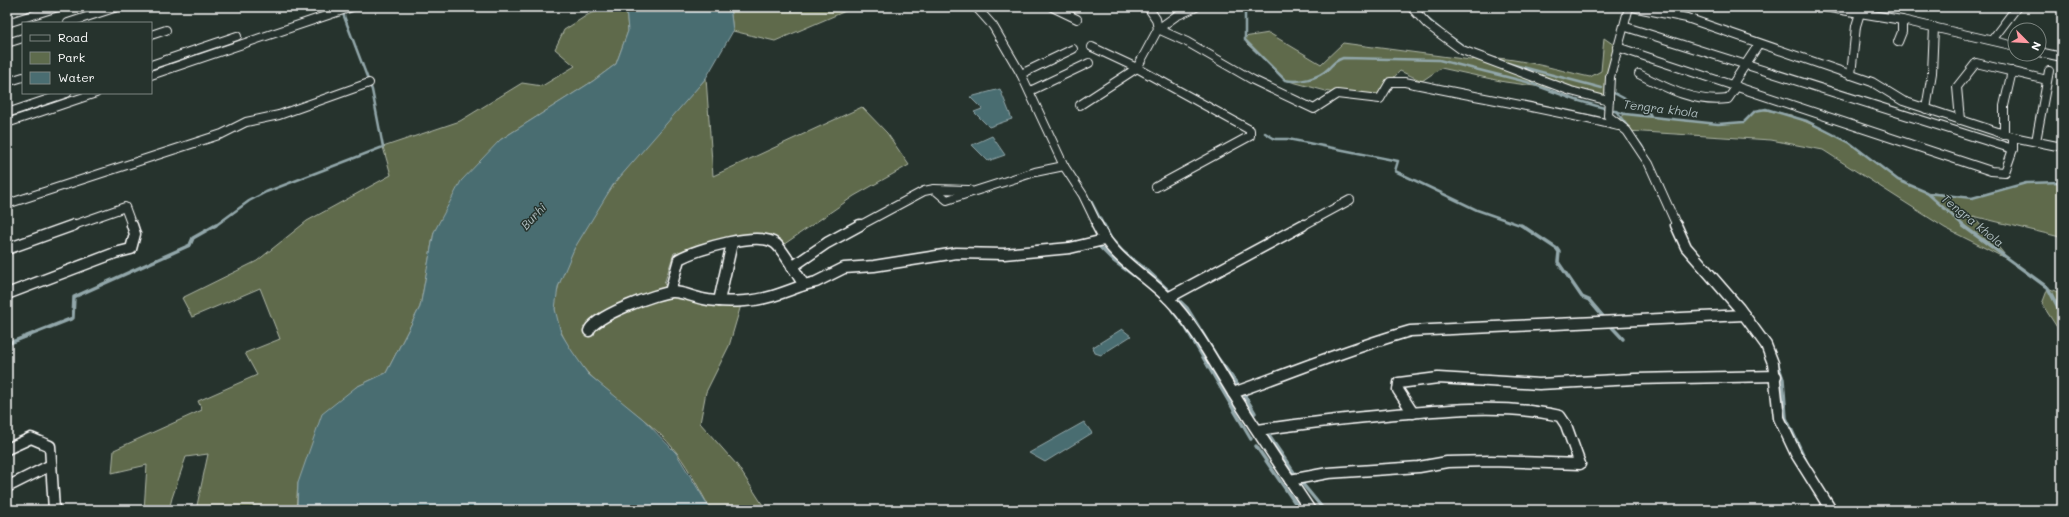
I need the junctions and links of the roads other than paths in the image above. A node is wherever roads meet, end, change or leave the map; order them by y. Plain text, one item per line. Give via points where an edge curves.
1 (58, 7) edge
2 (117, 7) edge
3 (352, 7) edge
4 (976, 7) edge
5 (1052, 7) edge
6 (1148, 7) edge
7 (1196, 7) edge
8 (1411, 7) edge
9 (1630, 7) edge
10 (1824, 7) edge
11 (2017, 7) edge
12 (1836, 8) edge
13 (1863, 11) edge
14 (1077, 19) dead end
15 (1902, 20) junction
16 (71, 22) edge
17 (7, 23) edge
18 (1626, 27) junction
19 (1934, 27) junction
20 (1158, 29) junction
21 (166, 30) dead end
22 (152, 35) edge
23 (237, 36) dead end
24 (22, 38) edge
25 (1992, 40) junction
26 (1898, 42) dead end
27 (7, 43) edge
28 (1759, 44) junction
29 (2007, 44) edge
30 (1092, 47) dead end
31 (1617, 47) junction
32 (1073, 50) dead end
33 (2047, 54) edge
34 (2062, 58) edge
35 (1089, 64) dead end
36 (152, 65) edge
37 (1745, 66) junction
38 (1137, 68) junction
39 (2049, 70) dead end
40 (2012, 71) junction
41 (1021, 74) junction
42 (1639, 74) dead end
43 (1851, 74) junction
44 (152, 75) edge
45 (22, 77) edge
46 (2047, 80) junction
47 (7, 82) edge
48 (369, 83) dead end
49 (1735, 86) junction
50 (1030, 90) junction
51 (64, 94) edge
52 (93, 94) edge
53 (1609, 101) junction
54 (1080, 106) dead end
55 (1926, 109) junction
56 (7, 113) edge
57 (1960, 120) junction
58 (7, 123) edge
59 (1619, 126) junction
60 (2004, 135) junction
61 (2013, 137) junction
62 (2036, 141) junction
63 (2062, 146) edge
64 (2014, 149) junction
65 (1064, 166) junction
66 (1156, 187) dead end
67 (1350, 200) dead end
68 (7, 204) edge
69 (1104, 240) junction
70 (732, 243) junction
71 (7, 249) edge
72 (792, 267) junction
73 (804, 285) junction
74 (670, 292) junction
75 (7, 294) edge
76 (1172, 296) junction
77 (719, 301) junction
78 (1744, 315) junction
79 (589, 332) dead end
80 (1776, 376) junction
81 (1233, 393) junction
82 (1413, 413) junction
83 (1258, 430) junction
84 (7, 449) edge
85 (51, 465) junction
86 (1290, 480) junction
87 (7, 488) edge
88 (54, 510) edge
89 (1310, 510) edge
90 (1831, 510) edge

1 - 17 street
2 - 16 street
3 - 44 street
4 - 41 street via 993,26
5 - 14 street
6 - 20 street via 1156,19
7 - 20 street via 1176,16
8 - 53 street via 1428,25 1462,50 1571,91
9 - 18 street
9 - 28 street via 1687,18
10 - 12 street
11 - 25 street
12 - 13 street
13 - 15 street
13 - 43 street via 1856,26
15 - 19 street
15 - 26 street via 1902,32
18 - 31 street
18 - 37 street
19 - 25 street
19 - 55 street via 1932,73
20 - 38 street
20 - 59 street via 1314,109 1337,94 1380,100 1390,82 1405,82
21 - 22 street
23 - 36 street
24 - 27 street
25 - 29 street
28 - 37 street
28 - 43 street
30 - 38 street
31 - 49 street
31 - 53 street
32 - 41 street
33 - 34 street
35 - 50 street
37 - 49 street
37 - 64 street
38 - 54 street
38 - 66 street via 1245,127 1251,134
39 - 46 street
40 - 46 street
40 - 57 street via 1980,62 1973,64 1957,87
40 - 60 street via 2004,106
41 - 50 street
42 - 49 street via 1671,90 1709,101 1728,99
43 - 55 street via 1872,82 1902,101
45 - 47 street
46 - 62 street
48 - 68 street via 279,115 246,122 222,134
49 - 64 street via 1991,171 2005,172
50 - 65 street
51 - 56 street
52 - 58 street
53 - 59 street via 1607,114
55 - 57 street
57 - 60 street
59 - 78 street via 1626,131 1649,164 1686,247
60 - 61 street
61 - 62 street
61 - 64 street
62 - 63 street
65 - 69 street via 1083,195
65 - 72 street via 1035,172 947,200 934,189 924,191 827,243
67 - 76 street
69 - 73 street via 1070,248 1004,254 956,253 882,265 844,268
69 - 76 street via 1132,269
70 - 72 street via 772,242
70 - 74 street via 697,250 679,259
70 - 77 street
71 - 75 street via 125,207 135,234 131,249
72 - 73 street
73 - 77 street via 775,297 751,302
74 - 77 street
74 - 79 street via 596,321
76 - 81 street
78 - 80 street via 1766,345
78 - 81 street via 1410,331 1364,344
80 - 82 street via 1539,384 1438,378 1405,380 1399,383 1398,390
80 - 90 street via 1778,418 1796,454
81 - 83 street
82 - 83 street
82 - 86 street via 1449,409 1501,410 1560,416 1566,425 1580,464 1447,462 1419,468 1328,473
83 - 86 street
84 - 85 street via 31,438 50,446
85 - 87 street
85 - 88 street
86 - 89 street

